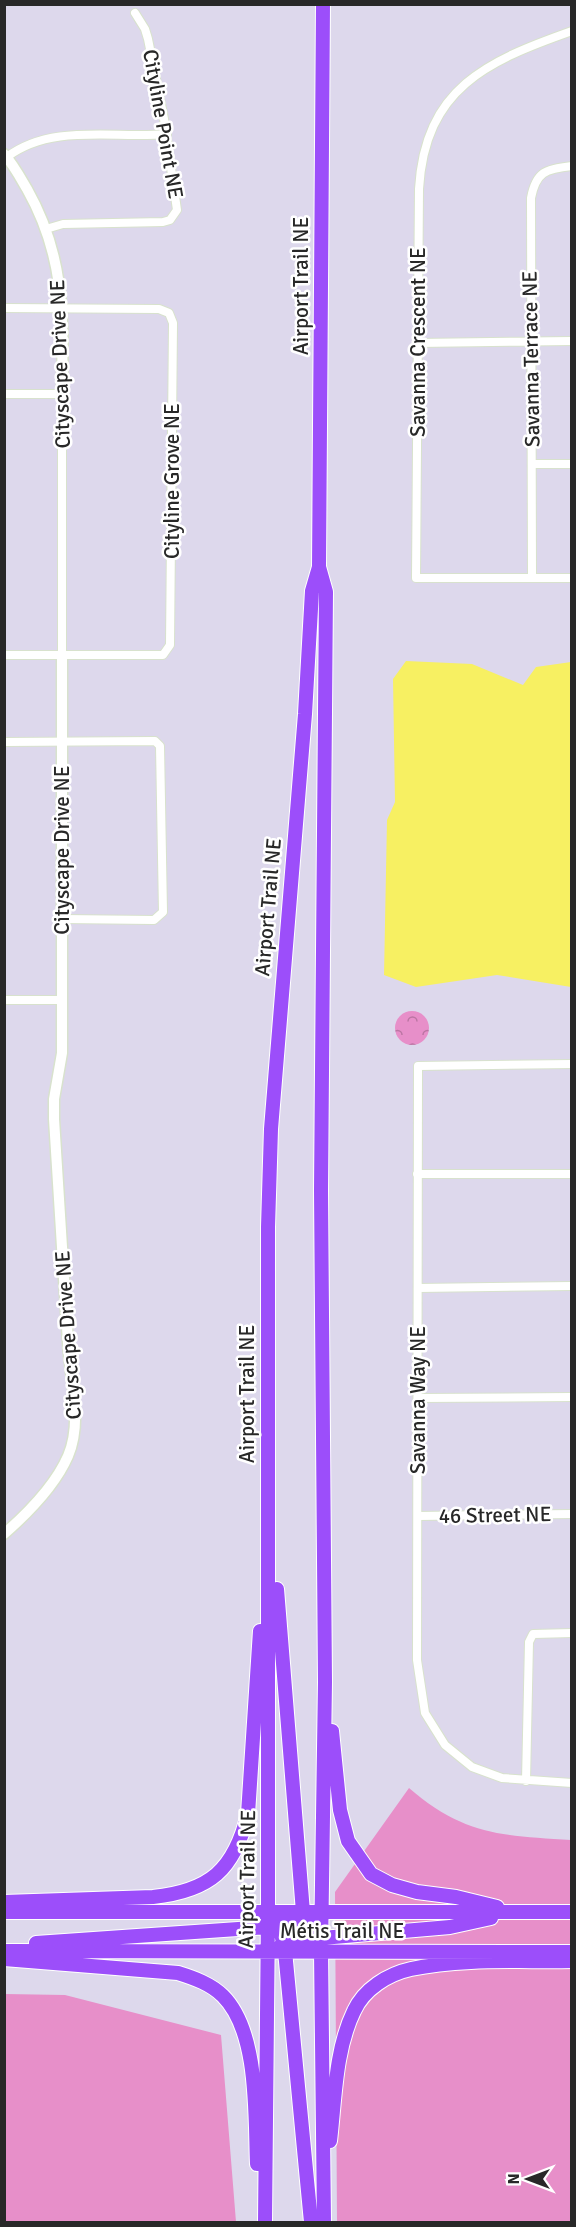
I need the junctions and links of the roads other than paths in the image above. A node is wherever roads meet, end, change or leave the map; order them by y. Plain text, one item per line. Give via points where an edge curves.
1 (323, 4) edge
2 (135, 13) dead end
3 (572, 32) edge
4 (167, 134) junction
5 (6, 155) edge
6 (572, 166) edge
7 (46, 229) junction
8 (4, 308) edge
9 (62, 308) junction
10 (531, 341) junction
11 (572, 341) edge
12 (418, 343) junction
13 (4, 394) edge
14 (62, 394) junction
15 (532, 464) junction
16 (572, 464) edge
17 (319, 567) junction
18 (532, 578) junction
19 (572, 579) edge
20 (62, 654) junction
21 (4, 655) edge
22 (62, 741) junction
23 (4, 742) edge
24 (62, 919) junction
25 (4, 1000) edge
26 (62, 1000) junction
27 (572, 1065) edge
28 (417, 1174) junction
29 (572, 1174) edge
30 (572, 1286) edge
31 (418, 1288) junction
32 (572, 1397) edge
33 (419, 1398) junction
34 (269, 1491) junction
35 (572, 1514) edge
36 (418, 1516) junction
37 (4, 1534) edge
38 (572, 1633) edge
39 (325, 1682) junction
40 (526, 1781) junction
41 (572, 1783) edge
42 (4, 1902) edge
43 (4, 1912) edge
44 (268, 1912) junction
45 (323, 1912) junction
46 (519, 1912) junction
47 (572, 1912) edge
48 (304, 1916) junction
49 (273, 1926) junction
50 (318, 1943) junction
51 (4, 1948) edge
52 (284, 1948) junction
53 (267, 1952) junction
54 (572, 1952) edge
55 (4, 1959) edge
56 (572, 1961) edge
57 (323, 2200) junction
58 (260, 2223) edge
59 (265, 2223) edge
60 (311, 2223) edge
61 (324, 2223) edge

1 - 17 main road, Airport Trail NE
2 - 4 street, Cityline Point NE via 148,39
3 - 12 street, Savanna Crescent NE via 523,49 478,72 454,94 435,121 420,174
4 - 5 street via 54,137 29,143
4 - 7 street, Cityline Point NE via 178,204 170,220 63,224
5 - 7 street, Cityscape Drive NE
6 - 10 street, Savanna Terrace NE via 539,175 533,187
7 - 9 street, Cityscape Drive NE via 56,263
8 - 9 street
9 - 14 street, Cityscape Drive NE
9 - 20 street, Cityline Grove NE via 159,309 169,313 173,323 170,645 163,655
10 - 11 street
10 - 12 street
10 - 15 street, Savanna Terrace NE
12 - 18 street, Savanna Crescent NE via 416,578
13 - 14 street
14 - 20 street, Cityscape Drive NE
15 - 16 street
15 - 18 street, Savanna Terrace NE
17 - 34 main road, Airport Trail NE via 312,591 271,1130
17 - 39 main road, Airport Trail NE via 326,592 321,1180
18 - 19 street, Savanna Crescent NE
20 - 21 street
20 - 22 street, Cityscape Drive NE
22 - 23 street
22 - 24 street, Cityscape Drive NE
22 - 24 street via 155,741 160,746 163,912 154,920
24 - 26 street, Cityscape Drive NE
25 - 26 street
26 - 37 street, Cityscape Drive NE via 62,1053 54,1119 74,1433 57,1476
27 - 28 street, Savanna Way NE via 418,1066
28 - 29 street
28 - 31 street, Savanna Way NE
30 - 31 street
31 - 33 street, Savanna Way NE
32 - 33 street
33 - 36 street, Savanna Way NE
34 - 42 main road via 249,1803 242,1839 231,1860 214,1878 174,1895
34 - 44 main road, Airport Trail NE
34 - 48 main road
35 - 36 street, 46 Street NE
36 - 40 street, Savanna Way NE via 417,1660 425,1713 446,1745 472,1767 502,1778
38 - 40 street via 533,1634 529,1642
39 - 45 main road, Airport Trail NE
39 - 46 main road via 340,1810 348,1841 366,1869 392,1886
40 - 41 street, Savanna Way NE
43 - 44 main road, Métis Trail NE
44 - 48 main road, Métis Trail NE
44 - 49 main road, Airport Trail NE
45 - 46 main road, Métis Trail NE
45 - 48 main road, Métis Trail NE
45 - 50 main road, Airport Trail NE
46 - 47 main road, Métis Trail NE
46 - 50 main road via 450,1927
48 - 49 main road
48 - 50 main road
49 - 51 main road
49 - 52 main road
49 - 53 main road, Airport Trail NE
50 - 52 main road
50 - 54 main road, Métis Trail NE
50 - 57 main road, Airport Trail NE
51 - 53 main road, Métis Trail NE
52 - 53 main road
52 - 60 main road
53 - 59 main road, Airport Trail NE
55 - 58 main road via 178,1973 197,1979 223,1996 240,2022 250,2061
56 - 57 main road via 461,1963 411,1969 378,1983 366,1994 351,2017 342,2048
57 - 61 main road, Airport Trail NE

